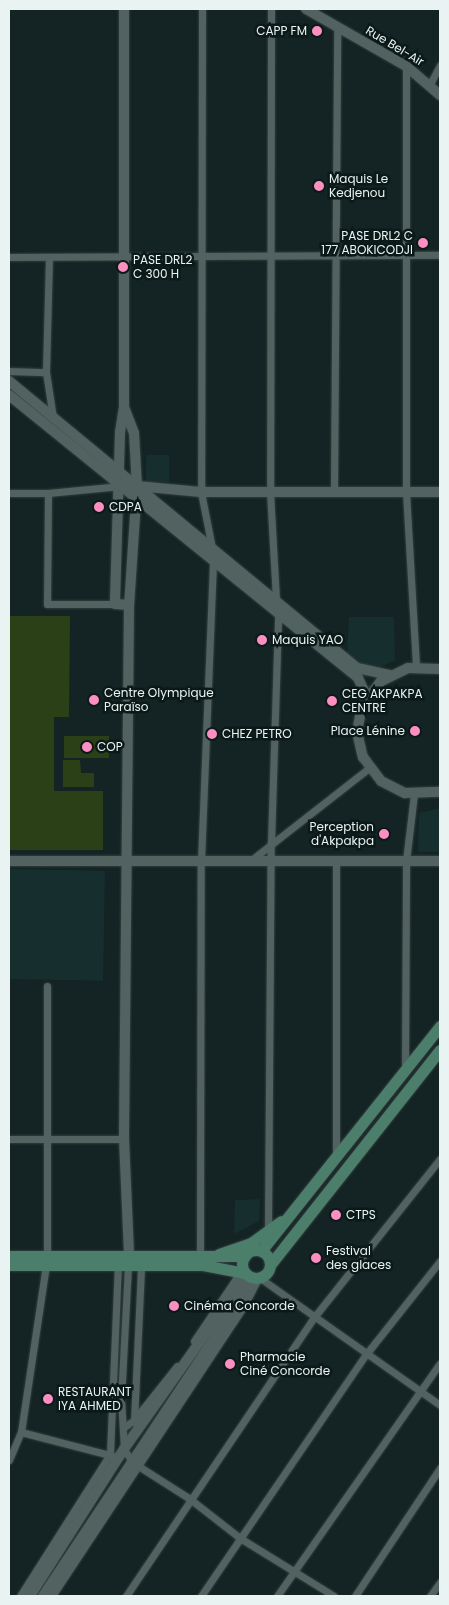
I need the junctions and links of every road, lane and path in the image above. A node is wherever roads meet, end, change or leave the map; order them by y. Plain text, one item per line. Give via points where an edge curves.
1 (124, 9) edge
2 (202, 9) edge
3 (271, 9) edge
4 (306, 9) edge
5 (337, 26) junction
6 (440, 65) edge
7 (406, 66) junction
8 (430, 84) junction
9 (440, 95) edge
10 (406, 255) junction
11 (440, 255) edge
12 (49, 256) junction
13 (125, 256) junction
14 (202, 256) junction
15 (270, 256) junction
16 (335, 256) junction
17 (9, 257) edge
18 (9, 371) edge
19 (46, 372) junction
20 (9, 381) edge
21 (9, 395) edge
22 (124, 407) junction
23 (54, 418) junction
24 (121, 473) junction
25 (121, 486) junction
26 (137, 486) junction
27 (201, 492) junction
28 (270, 492) junction
29 (334, 492) junction
30 (406, 492) junction
31 (440, 492) edge
32 (9, 493) edge
33 (48, 493) junction
34 (136, 500) junction
35 (212, 548) junction
36 (212, 561) junction
37 (276, 600) junction
38 (115, 604) junction
39 (129, 605) junction
40 (278, 615) junction
41 (416, 667) junction
42 (440, 669) edge
43 (390, 675) junction
44 (364, 704) junction
45 (369, 768) junction
46 (440, 792) edge
47 (414, 794) junction
48 (271, 843) junction
49 (406, 860) junction
50 (440, 860) edge
51 (9, 861) edge
52 (127, 861) junction
53 (201, 861) junction
54 (250, 861) junction
55 (271, 861) junction
56 (336, 861) junction
57 (47, 986) dead end
58 (440, 1026) edge
59 (438, 1056) edge
60 (404, 1072) junction
61 (9, 1139) edge
62 (47, 1139) junction
63 (124, 1139) junction
64 (336, 1158) junction
65 (440, 1159) edge
66 (302, 1201) junction
67 (268, 1230) junction
68 (261, 1251) junction
69 (9, 1256) edge
70 (206, 1256) junction
71 (245, 1256) junction
72 (47, 1261) junction
73 (440, 1261) edge
74 (125, 1262) junction
75 (270, 1264) junction
76 (9, 1265) edge
77 (140, 1266) junction
78 (251, 1276) junction
79 (315, 1316) junction
80 (367, 1353) junction
81 (440, 1363) edge
82 (419, 1390) junction
83 (440, 1405) edge
84 (134, 1420) junction
85 (123, 1428) junction
86 (22, 1432) junction
87 (135, 1436) junction
88 (124, 1449) junction
89 (140, 1451) junction
90 (114, 1456) junction
91 (9, 1460) edge
92 (135, 1464) junction
93 (440, 1468) edge
94 (190, 1500) junction
95 (240, 1538) junction
96 (293, 1572) junction
97 (440, 1582) edge
98 (438, 1591) edge
99 (20, 1596) edge
100 (30, 1596) edge
101 (43, 1596) edge
102 (52, 1596) edge
103 (126, 1596) edge
104 (201, 1596) edge
105 (276, 1596) edge
106 (334, 1596) edge
107 (354, 1596) edge
108 (430, 1596) edge

1 - 13 street
2 - 14 street
3 - 15 street
4 - 5 street, Rue Bel-Air
5 - 7 street, Rue Bel-Air
5 - 16 street
6 - 8 street
7 - 8 street, Rue Bel-Air
7 - 10 street
8 - 9 street, Rue Bel-Air
10 - 11 street
10 - 16 street
10 - 30 street
12 - 13 street
12 - 17 street
12 - 19 street
13 - 14 street
13 - 22 street
14 - 15 street
14 - 27 street
15 - 16 street
15 - 28 street
16 - 29 street
18 - 19 street
19 - 23 street
20 - 23 street
21 - 25 street
22 - 24 street via 120,433
22 - 26 street via 134,433
23 - 24 street
24 - 25 street
24 - 26 street
25 - 33 street
25 - 34 street
25 - 38 street
26 - 27 street
26 - 34 street
26 - 35 street
27 - 28 street
27 - 35 street
28 - 29 street
28 - 37 street
29 - 30 street
30 - 31 street
30 - 41 street
32 - 33 street
33 - 38 street via 47,604
34 - 36 street
34 - 39 street
35 - 37 street
36 - 40 street
36 - 53 street
37 - 43 street via 356,668
38 - 39 street
39 - 52 street
40 - 44 street via 358,678 364,691
40 - 48 street
41 - 42 street
41 - 43 street
43 - 44 street via 372,690
44 - 45 street via 358,738
45 - 47 street via 389,786
45 - 48 street
46 - 47 street
47 - 49 street
48 - 54 street
48 - 55 street
49 - 50 street
49 - 56 street
49 - 60 street
51 - 52 street
52 - 53 street
52 - 63 street
53 - 54 street
53 - 70 street
54 - 55 street
55 - 56 street
55 - 67 street
56 - 64 street
57 - 62 street
58 - 60 main road
59 - 75 main road
60 - 64 main road
61 - 62 street
62 - 63 street
62 - 72 street
63 - 74 street
64 - 66 main road
65 - 79 street
66 - 67 main road
66 - 68 main road
67 - 70 main road via 243,1246
68 - 71 main road via 252,1251
68 - 75 main road
69 - 72 main road
70 - 71 main road
70 - 74 main road
71 - 78 main road via 242,1265
72 - 74 main road
72 - 76 main road
72 - 86 street
73 - 80 street
74 - 77 main road
74 - 85 street
74 - 90 street
75 - 78 main road via 267,1272
77 - 78 main road via 210,1266
77 - 84 street
78 - 79 street
78 - 84 street
78 - 87 street
78 - 89 street
78 - 92 street via 244,1306
79 - 80 street
79 - 94 street
80 - 82 street
80 - 95 street
81 - 82 street
82 - 83 street
82 - 96 street
84 - 85 street
84 - 87 street
85 - 88 street
86 - 90 street
86 - 91 street
87 - 88 street
87 - 89 street
88 - 90 street
88 - 92 street
89 - 92 street
90 - 99 street
90 - 100 street
92 - 94 street
92 - 101 street
92 - 102 street
93 - 107 street
94 - 95 street
94 - 103 street
95 - 96 street
95 - 104 street
96 - 105 street
96 - 106 street
97 - 98 street
98 - 108 street

